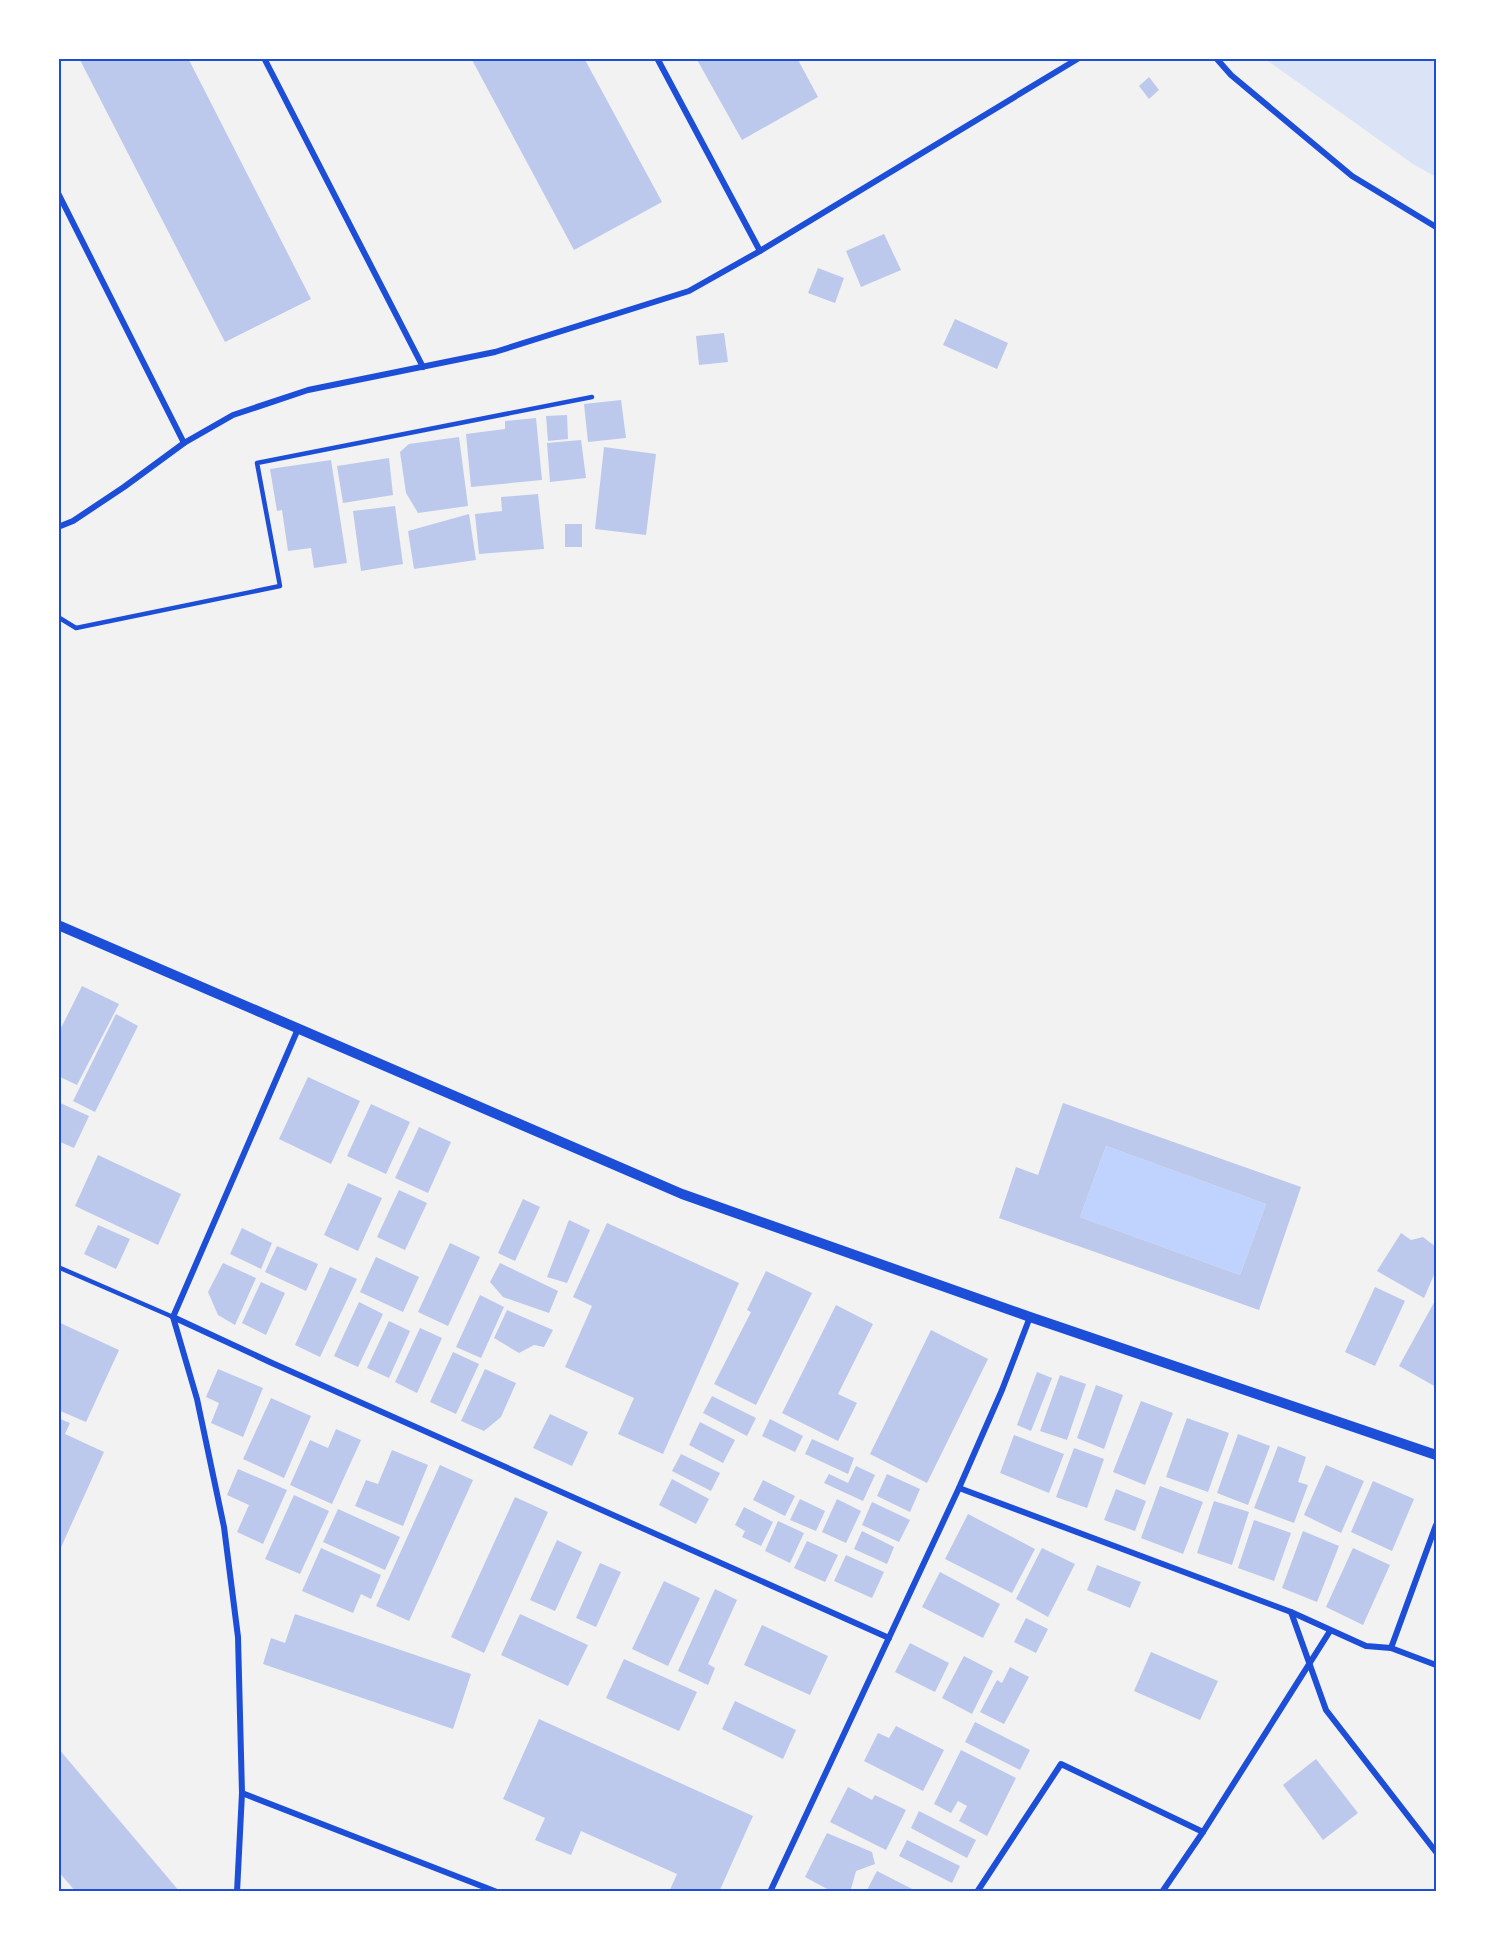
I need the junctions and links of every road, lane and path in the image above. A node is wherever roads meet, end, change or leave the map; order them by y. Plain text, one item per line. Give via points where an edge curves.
1 (264, 58) edge
2 (657, 58) edge
3 (1079, 58) edge
4 (1216, 58) edge
5 (58, 193) edge
6 (1437, 227) edge
7 (760, 251) junction
8 (423, 367) junction
9 (592, 397) dead end
10 (184, 443) junction
11 (58, 527) edge
12 (58, 617) edge
13 (58, 925) edge
14 (298, 1029) junction
15 (58, 1267) edge
16 (173, 1317) junction
17 (1029, 1317) junction
18 (1437, 1455) edge
19 (959, 1488) junction
20 (1437, 1525) edge
21 (1291, 1612) junction
22 (1330, 1631) junction
23 (889, 1638) junction
24 (1391, 1648) junction
25 (1310, 1664) junction
26 (1437, 1665) edge
27 (242, 1793) junction
28 (1203, 1832) junction
29 (1437, 1852) edge
30 (237, 1892) edge
31 (497, 1892) edge
32 (770, 1892) edge
33 (977, 1892) edge
34 (1162, 1892) edge

1 - 8 street
2 - 7 street
3 - 7 street
4 - 6 street via 1231,75 1352,176
5 - 10 street
7 - 8 street via 689,291 495,352
8 - 10 street via 308,390 233,415
9 - 12 lane via 257,463 280,586 76,628
10 - 11 street via 124,487
13 - 14 street
14 - 16 street
14 - 17 street via 682,1194
15 - 16 lane
16 - 23 street
16 - 27 street via 197,1399 224,1527 238,1637
17 - 18 street
17 - 19 street
19 - 21 street
19 - 23 street
20 - 24 street
21 - 22 street
21 - 25 street
22 - 24 street via 1366,1646
22 - 25 street
23 - 32 street
24 - 26 street
25 - 28 street
25 - 29 street via 1326,1710
27 - 30 street
27 - 31 street
28 - 33 street via 1061,1764
28 - 34 street

